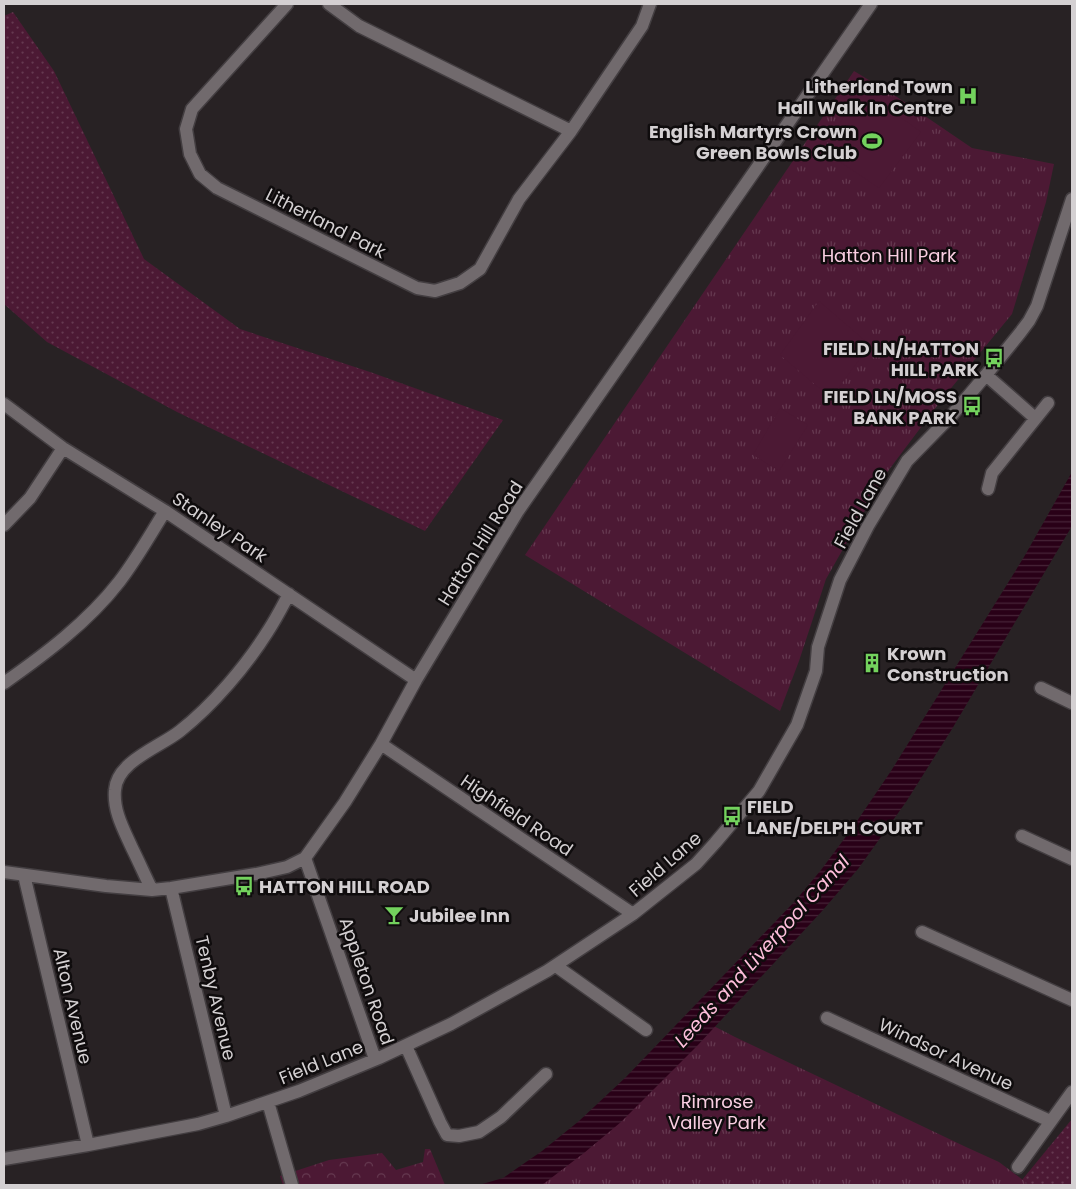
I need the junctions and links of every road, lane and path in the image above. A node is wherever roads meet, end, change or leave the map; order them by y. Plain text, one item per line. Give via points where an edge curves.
1 (287, 4) edge
2 (329, 4) edge
3 (650, 4) edge
4 (871, 4) edge
5 (571, 131) junction
6 (1072, 199) edge
7 (986, 376) junction
8 (1048, 403) dead end
9 (4, 404) edge
10 (1035, 418) junction
11 (63, 448) junction
12 (988, 489) dead end
13 (165, 511) junction
14 (4, 525) edge
15 (289, 594) junction
16 (416, 680) junction
17 (4, 683) edge
18 (1041, 688) dead end
19 (1072, 703) edge
20 (381, 744) junction
21 (1022, 836) dead end
22 (305, 858) junction
23 (1072, 859) edge
24 (4, 872) edge
25 (24, 875) junction
26 (171, 888) junction
27 (152, 890) junction
28 (633, 914) junction
29 (922, 932) dead end
30 (556, 966) junction
31 (1072, 1000) edge
32 (827, 1018) dead end
33 (646, 1030) dead end
34 (406, 1046) junction
35 (375, 1059) junction
36 (546, 1074) dead end
37 (1072, 1092) edge
38 (268, 1102) junction
39 (226, 1116) junction
40 (1050, 1121) junction
41 (88, 1145) junction
42 (4, 1159) edge
43 (1018, 1166) dead end
44 (292, 1185) edge

1 - 5 street, Litherland Park via 192,109 186,129 190,154 200,174 216,188 417,288 435,291 460,283 480,269 519,199
2 - 5 street via 359,26
3 - 5 street, Litherland Park via 642,26
4 - 16 street, Hatton Hill Road via 518,512
6 - 7 street, Field Lane via 1037,306 1020,334
7 - 10 street
7 - 28 street, Field Lane via 907,461 868,526 840,580 818,647 816,671 797,725 759,791 696,864
8 - 10 street
9 - 11 street, Stanley Park
10 - 12 street via 992,473
11 - 13 street, Stanley Park
11 - 14 street via 30,498
13 - 15 street, Stanley Park
13 - 17 street via 119,582 98,605 37,660
15 - 16 street, Stanley Park
15 - 27 street via 268,631 212,702 180,731 144,753 119,778 115,789 119,818
16 - 20 street, Hatton Hill Road
18 - 19 street
20 - 22 street, Hatton Hill Road
20 - 28 street, Highfield Road
21 - 23 street
22 - 26 street via 287,867 256,874
22 - 35 street, Appleton Road
24 - 25 street
25 - 27 street
25 - 41 street, Alton Avenue
26 - 27 street
26 - 39 street, Tenby Avenue
28 - 30 street, Field Lane
29 - 31 street
30 - 33 street
30 - 34 street, Field Lane
32 - 40 street, Windsor Avenue
34 - 35 street, Field Lane
34 - 36 street via 447,1135 479,1132 501,1117
35 - 38 street, Field Lane
37 - 40 street
38 - 39 street, Field Lane
38 - 44 street
39 - 41 street, Field Lane
40 - 43 street
41 - 42 street, Field Lane

